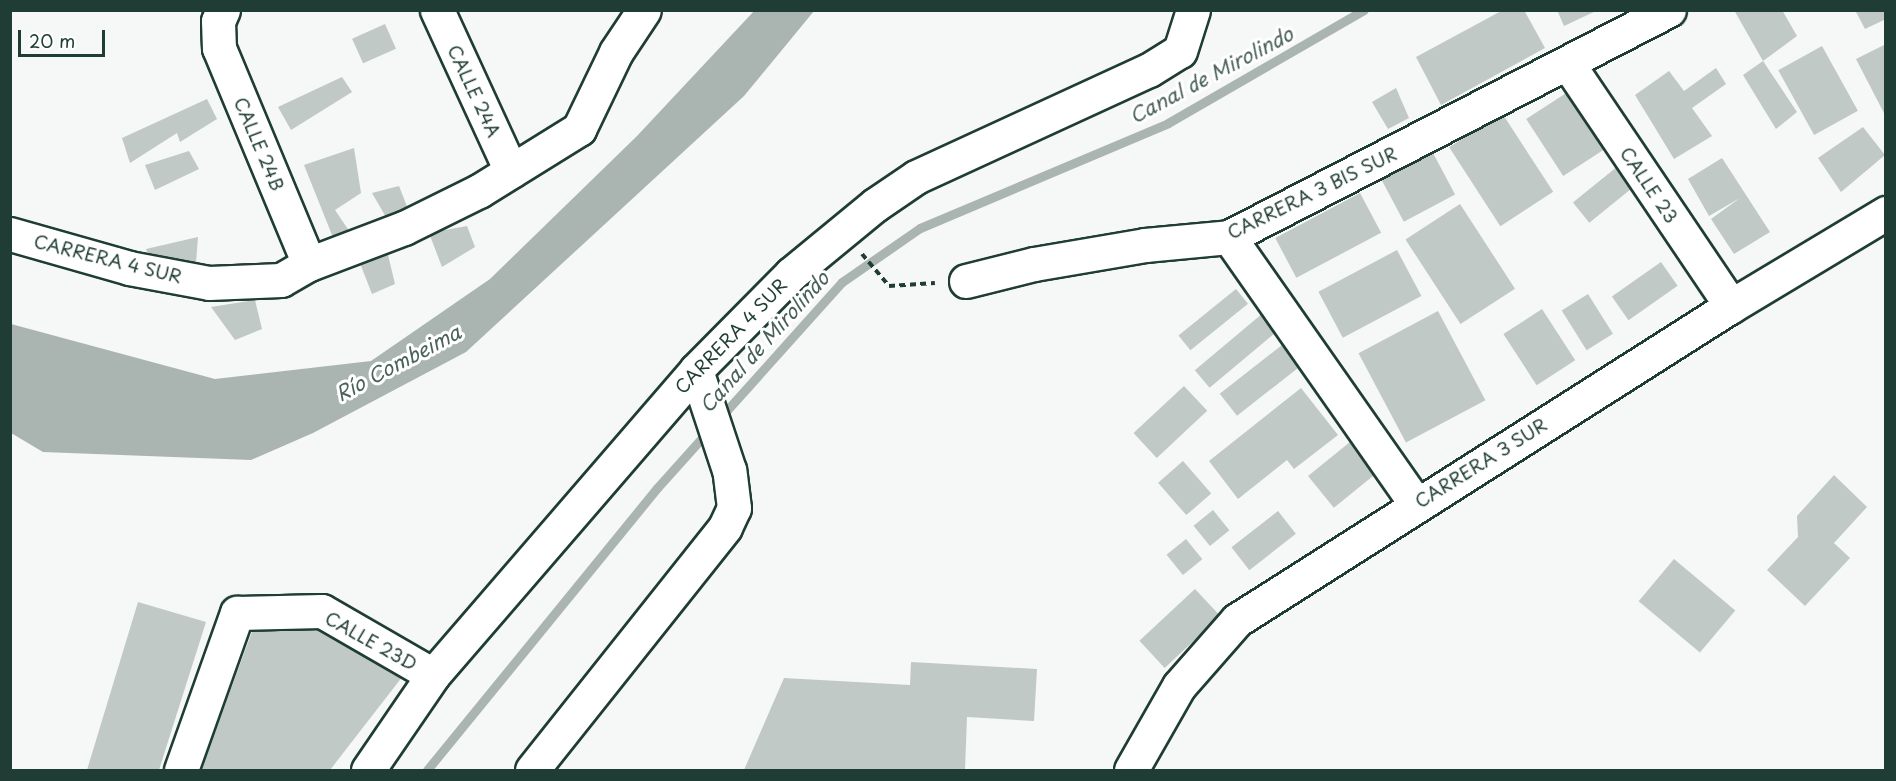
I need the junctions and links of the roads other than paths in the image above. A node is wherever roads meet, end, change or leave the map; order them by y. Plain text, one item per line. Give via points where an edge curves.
1 (436, 10) edge
2 (644, 10) edge
3 (1669, 10) edge
4 (1197, 15) edge
5 (220, 16) edge
6 (1568, 64) junction
7 (511, 171) junction
8 (1886, 213) edge
9 (10, 234) edge
10 (1229, 237) junction
11 (309, 264) junction
12 (966, 281) road end
13 (1731, 306) junction
14 (696, 370) junction
15 (1416, 504) junction
16 (433, 675) junction
17 (181, 771) edge
18 (368, 771) edge
19 (531, 771) edge
20 (1131, 771) edge

1 - 7 street, CALLE 24A
2 - 7 street, CARRERA 4 SUR via 616,52 579,129
3 - 6 street, CARRERA 3 BIS SUR
4 - 14 street, CARRERA 4 SUR via 1179,51 1149,70 916,177 791,274
5 - 11 street, CALLE 24B via 219,48
6 - 10 street, CARRERA 3 BIS SUR
6 - 13 street, CALLE 23
7 - 11 street, CARRERA 4 SUR via 404,228
8 - 13 street, CARRERA 3 SUR
9 - 11 street, CARRERA 4 SUR via 129,268 209,283 281,280
10 - 12 street, CARRERA 3 BIS SUR via 1145,245 1034,264
10 - 15 street
13 - 15 street, CARRERA 3 SUR
14 - 16 street, CARRERA 4 SUR
14 - 19 street via 729,470 734,508 725,527
15 - 20 street, CARRERA 3 SUR via 1237,620 1179,686
16 - 17 street, CALLE 23D via 322,611 237,613
16 - 18 street, CARRERA 4 SUR

